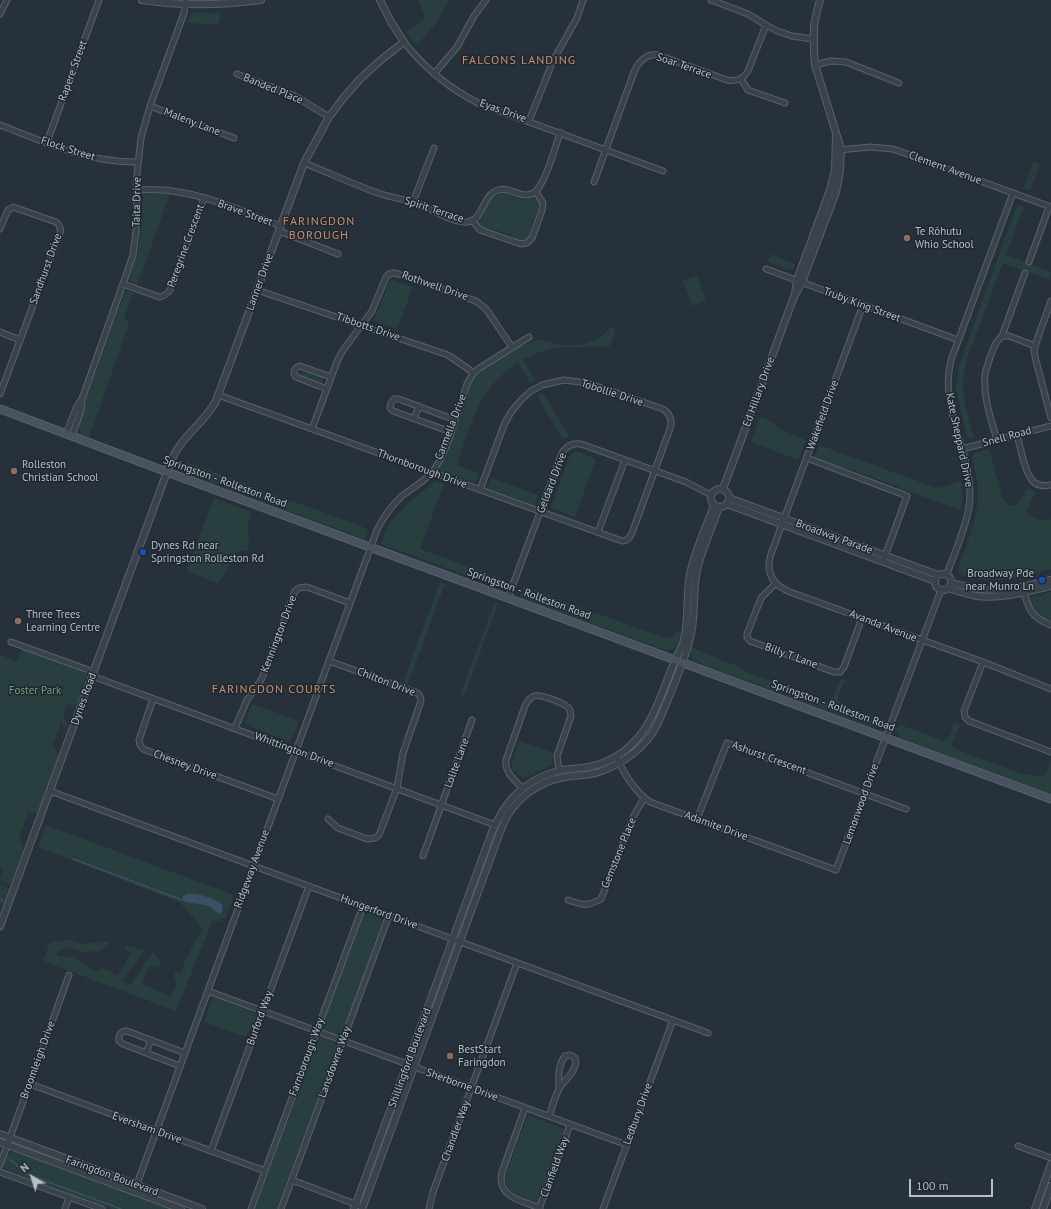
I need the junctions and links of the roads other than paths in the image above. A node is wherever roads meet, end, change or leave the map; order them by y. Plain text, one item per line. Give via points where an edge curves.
1 (7, 0) edge
2 (99, 0) edge
3 (142, 0) edge
4 (261, 0) edge
5 (380, 0) edge
6 (486, 0) edge
7 (583, 0) edge
8 (711, 0) edge
9 (820, 0) edge
10 (185, 2) edge
11 (0, 13) edge
12 (766, 25) junction
13 (813, 39) junction
14 (404, 42) junction
15 (815, 65) junction
16 (237, 74) dead end
17 (434, 74) junction
18 (741, 79) junction
19 (899, 83) dead end
20 (785, 103) dead end
21 (150, 106) junction
22 (329, 117) junction
23 (529, 121) junction
24 (0, 125) edge
25 (560, 132) junction
26 (234, 138) dead end
27 (47, 142) junction
28 (434, 148) dead end
29 (606, 149) junction
30 (838, 150) junction
31 (138, 162) junction
32 (304, 163) junction
33 (663, 171) dead end
34 (594, 182) dead end
35 (138, 190) junction
36 (536, 192) junction
37 (1013, 193) junction
38 (204, 198) junction
39 (413, 202) junction
40 (1050, 207) edge
41 (472, 220) junction
42 (0, 229) edge
43 (280, 229) junction
44 (338, 254) dead end
45 (1029, 262) dead end
46 (766, 269) dead end
47 (1025, 272) dead end
48 (800, 281) junction
49 (124, 284) junction
50 (257, 290) junction
51 (1051, 301) edge
52 (863, 305) junction
53 (362, 325) junction
54 (0, 332) edge
55 (1002, 336) junction
56 (529, 337) dead end
57 (20, 340) junction
58 (958, 340) junction
59 (1035, 346) junction
60 (512, 347) junction
61 (474, 373) junction
62 (331, 377) junction
63 (326, 389) junction
64 (0, 394) edge
65 (218, 395) junction
66 (419, 406) junction
67 (0, 409) edge
68 (1051, 418) edge
69 (414, 419) junction
70 (455, 420) junction
71 (1051, 426) edge
72 (312, 429) junction
73 (451, 432) junction
74 (69, 435) junction
75 (1017, 435) junction
76 (996, 440) junction
77 (962, 449) junction
78 (807, 458) junction
79 (625, 460) junction
80 (655, 471) junction
81 (167, 472) junction
82 (432, 472) junction
83 (1051, 486) edge
84 (723, 489) junction
85 (480, 490) junction
86 (711, 495) junction
87 (728, 501) junction
88 (716, 506) junction
89 (540, 512) junction
90 (783, 521) junction
91 (598, 532) junction
92 (625, 541) joint
93 (371, 547) junction
94 (884, 559) junction
95 (946, 574) junction
96 (937, 578) junction
97 (1051, 580) edge
98 (776, 583) junction
99 (950, 586) junction
100 (1051, 586) edge
101 (941, 590) junction
102 (1023, 590) junction
103 (508, 598) junction
104 (350, 603) junction
105 (862, 618) junction
106 (1051, 625) edge
107 (922, 641) junction
108 (11, 642) dead end
109 (675, 660) junction
110 (329, 661) junction
111 (983, 662) junction
112 (683, 663) junction
113 (93, 674) junction
114 (1051, 689) edge
115 (153, 699) junction
116 (472, 720) dead end
117 (235, 728) junction
118 (886, 738) junction
119 (296, 751) junction
120 (1051, 752) edge
121 (616, 756) junction
122 (619, 763) junction
123 (559, 770) junction
124 (397, 788) junction
125 (522, 788) junction
126 (50, 791) junction
127 (865, 794) junction
128 (644, 798) junction
129 (1051, 798) edge
130 (278, 799) junction
131 (442, 805) junction
132 (906, 810) dead end
133 (328, 819) dead end
134 (697, 819) junction
135 (495, 825) junction
136 (423, 856) dead end
137 (253, 866) junction
138 (836, 870) joint
139 (309, 886) junction
140 (568, 900) dead end
141 (363, 906) junction
142 (465, 907) junction
143 (472, 910) junction
144 (389, 915) junction
145 (0, 926) edge
146 (454, 939) junction
147 (460, 942) junction
148 (518, 963) junction
149 (69, 975) dead end
150 (208, 991) junction
151 (263, 1011) junction
152 (673, 1020) junction
153 (317, 1031) junction
154 (708, 1033) dead end
155 (151, 1040) junction
156 (343, 1041) junction
157 (146, 1053) junction
158 (185, 1053) junction
159 (407, 1064) junction
160 (180, 1066) junction
161 (414, 1067) junction
162 (30, 1084) junction
163 (472, 1088) junction
164 (559, 1088) junction
165 (525, 1108) junction
166 (549, 1116) junction
167 (570, 1125) junction
168 (156, 1131) junction
169 (0, 1134) edge
170 (9, 1138) junction
171 (0, 1142) edge
172 (7, 1145) junction
173 (627, 1145) junction
174 (1018, 1146) dead end
175 (211, 1151) junction
176 (1051, 1158) edge
177 (1051, 1164) edge
178 (0, 1165) edge
179 (265, 1171) junction
180 (0, 1172) edge
181 (292, 1180) junction
182 (136, 1185) junction
183 (1051, 1186) edge
184 (134, 1192) junction
185 (69, 1197) junction
186 (355, 1207) edge
187 (362, 1208) edge
188 (539, 1208) edge
189 (64, 1209) edge
190 (102, 1209) edge
191 (181, 1209) edge
192 (202, 1209) edge
193 (251, 1209) edge
194 (281, 1209) edge
195 (429, 1209) edge
196 (603, 1209) edge
197 (1035, 1209) edge
198 (1042, 1209) edge

1 - 11 street
2 - 27 street, Rapere Street
3 - 10 street
4 - 10 street via 230,4
5 - 14 street, Eyas Drive
6 - 17 street via 457,48
7 - 23 street via 577,18 553,61
8 - 12 street via 748,14
9 - 13 street, Ed Hillary Drive
10 - 21 street, Taita Drive via 184,12
12 - 13 street via 792,36
12 - 18 street via 748,71
13 - 15 street, Ed Hillary Drive
14 - 17 street, Eyas Drive
14 - 22 street, Lanner Drive via 361,78
15 - 19 street via 831,61 846,62
15 - 30 street, Ed Hillary Drive
16 - 22 street, Banded Place via 295,96
17 - 23 street, Eyas Drive via 480,104
18 - 20 street via 748,90
18 - 29 street, Soar Terrace via 727,80 658,55 648,56 637,66
21 - 26 street, Maleny Lane
21 - 31 street, Taita Drive via 141,138
22 - 32 street, Lanner Drive
23 - 25 street, Eyas Drive
24 - 27 street, Flock Street
25 - 29 street, Eyas Drive
25 - 36 street via 542,184
27 - 31 street, Flock Street via 81,155
28 - 39 street
29 - 33 street, Eyas Drive
29 - 34 street
30 - 37 street, Clement Avenue via 876,147 894,149
30 - 48 street, Ed Hillary Drive via 830,190
31 - 35 street, Taita Drive
32 - 39 street, Spirit Terrace via 378,193
32 - 43 street, Lanner Drive
35 - 38 street, Brave Street via 167,191
35 - 49 street, Taita Drive via 135,242
36 - 41 street, Spirit Terrace via 526,195 510,190 498,190 487,198 478,216
36 - 41 street via 543,206 532,238 527,243 521,244 483,231
37 - 40 street, Clement Avenue
37 - 58 street, Kate Sheppard Drive
38 - 43 street, Brave Street
38 - 49 street, Peregrine Crescent via 168,293 159,297
39 - 41 street, Spirit Terrace via 460,221
40 - 45 street
42 - 57 street, Sandhurst Drive via 8,210 13,207 56,222 60,227 60,233
43 - 44 street, Brave Street
43 - 50 street, Lanner Drive
46 - 48 street, Truby King Street
47 - 55 street
48 - 52 street, Truby King Street
48 - 84 street, Ed Hillary Drive
49 - 74 street, Taita Drive via 82,399 77,406
50 - 53 street, Tibbotts Drive
50 - 65 street, Lanner Drive
51 - 59 street
52 - 58 street, Truby King Street
52 - 78 street, Wakefield Drive
53 - 60 street, Rothwell Drive via 386,277 393,272 480,303
53 - 61 street, Tibbotts Drive via 448,355
53 - 62 street, Rothwell Drive via 341,354
54 - 57 street
55 - 59 street via 1009,336
55 - 76 street via 996,341 987,365 984,384
56 - 60 street
57 - 64 street, Sandhurst Drive
58 - 77 street, Kate Sheppard Drive via 949,367 948,389
59 - 68 street via 1036,361
60 - 61 street
61 - 70 street, Carmella Drive
62 - 63 street, Rothwell Drive
62 - 63 street via 300,366 294,370 296,377
63 - 72 street, Rothwell Drive
65 - 72 street, Thornborough Drive
65 - 81 street, Lanner Drive via 209,412 179,446
66 - 69 street
66 - 69 street via 399,399 391,403 390,408 393,411
66 - 70 street
67 - 74 main road, Springston - Rolleston Road
69 - 73 street
70 - 73 street, Carmella Drive
71 - 75 street, Snell Road
72 - 82 street, Thornborough Drive
73 - 82 street, Carmella Drive via 443,454
74 - 81 main road, Springston - Rolleston Road
75 - 76 street, Snell Road
75 - 83 street via 1028,477 1038,485
76 - 77 street, Snell Road
77 - 95 street, Kate Sheppard Drive via 968,473 970,504
78 - 90 street, Wakefield Drive
78 - 94 street via 907,496
79 - 80 street, Geldard Drive
79 - 89 street, Geldard Drive via 581,444 567,447 562,453
79 - 91 street
80 - 85 street, Tobollie Drive via 671,426 671,418 666,411 594,384 557,381 531,391 511,412
80 - 86 street, Geldard Drive via 686,482
80 - 92 street, Tobollie Drive via 632,533
81 - 93 main road, Springston - Rolleston Road
81 - 113 street, Dynes Road
82 - 85 street, Thornborough Drive
82 - 93 street, Carmella Drive via 402,496 388,512 377,530
84 - 86 street via 717,489
84 - 87 street via 728,492
85 - 89 street, Thornborough Drive
86 - 88 street via 711,500
87 - 88 street via 722,507
87 - 90 street, Broadway Parade
88 - 109 street via 692,565 684,642
88 - 112 street via 697,571 692,627
89 - 91 street, Thornborough Drive
89 - 103 street, Geldard Drive
90 - 94 street, Broadway Parade
90 - 98 street via 768,565 770,575
91 - 92 street, Thornborough Drive
93 - 103 main road, Springston - Rolleston Road
93 - 104 street, Ridgeway Avenue
94 - 96 street, Broadway Parade
95 - 96 street via 942,573
95 - 99 street via 950,577
96 - 101 street via 936,586
97 - 102 street
98 - 105 street, Avanda Avenue via 790,592
98 - 105 street, Billy T Lane via 761,598 747,634 750,640 834,672 840,672
99 - 101 street
99 - 102 street
100 - 102 street
101 - 107 street
102 - 106 street via 1032,613 1040,621
103 - 109 main road, Springston - Rolleston Road
104 - 110 street, Ridgeway Avenue
104 - 117 street, Kennington Drive via 308,587 295,591 261,680 246,700
105 - 107 street, Avanda Avenue
107 - 111 street, Avanda Avenue
107 - 118 street
108 - 113 street, Whittington Drive
109 - 112 main road, Springston - Rolleston Road
109 - 121 street, Shillingford Boulevard via 644,732
110 - 119 street, Ridgeway Avenue
110 - 124 street, Chilton Drive via 415,692 421,697 420,708 403,753
111 - 114 street, Avanda Avenue
111 - 120 street via 964,711 968,721
112 - 118 main road, Springston - Rolleston Road
112 - 122 street, Shillingford Boulevard via 650,735 637,750
113 - 115 street, Whittington Drive
113 - 126 street, Dynes Road
115 - 117 street, Whittington Drive
115 - 130 street, Chesney Drive via 139,740 143,749
116 - 131 street, Lolite Lane
117 - 119 street, Whittington Drive
118 - 127 street, Lemonwood Drive
118 - 129 main road, Springston - Rolleston Road
119 - 124 street, Whittington Drive
119 - 130 street, Ridgeway Avenue
121 - 122 street, Adamite Drive
121 - 123 street, Shillingford Boulevard via 596,765
122 - 128 street, Adamite Drive via 632,785
122 - 143 street, Shillingford Boulevard via 599,772 544,783 520,800 508,814 500,832
123 - 125 street, Shillingford Boulevard
123 - 125 street via 557,756 571,716 570,710 561,703 533,696 525,706 505,765
124 - 131 street, Whittington Drive
124 - 133 street via 382,830 375,838 367,839 338,828
125 - 135 street, Shillingford Boulevard via 502,811
126 - 137 street, Hungerford Drive
126 - 145 street, Dynes Road
127 - 132 street
127 - 134 street, Ashurst Crescent via 727,743
127 - 138 street, Lemonwood Drive
128 - 134 street, Adamite Drive
128 - 140 street, Gemstone Place via 633,817 601,899 583,905
130 - 137 street, Ridgeway Avenue
131 - 135 street, Whittington Drive
131 - 136 street, Lolite Lane
134 - 138 street, Adamite Drive
135 - 142 street, Shillingford Boulevard
137 - 139 street, Hungerford Drive
137 - 150 street, Ridgeway Avenue
139 - 141 street, Hungerford Drive
139 - 151 street, Burford Way
141 - 144 street, Hungerford Drive
141 - 153 street, Farnborough Way
142 - 143 street
142 - 146 street, Shillingford Boulevard
143 - 147 street, Shillingford Boulevard
144 - 146 street, Hungerford Drive
144 - 156 street, Lansdowne Way
146 - 147 street, Hungerford Drive
146 - 159 street, Shillingford Boulevard
147 - 148 street, Hungerford Drive
147 - 161 street, Shillingford Boulevard
148 - 152 street, Hungerford Drive
148 - 163 street, Chandler Way
149 - 162 street, Broomleigh Drive
150 - 151 street, Sherborne Drive
150 - 158 street, Ridgeway Avenue
151 - 153 street, Sherborne Drive
151 - 175 street, Burford Way
152 - 154 street, Hungerford Drive
152 - 173 street, Ledbury Drive
153 - 156 street, Sherborne Drive
153 - 179 street, Farnborough Way
155 - 157 street
155 - 157 street via 127,1031 119,1035 119,1041 123,1044
155 - 158 street
156 - 159 street, Sherborne Drive
156 - 181 street, Lansdowne Way
157 - 160 street
158 - 160 street, Ridgeway Avenue
159 - 161 street, Sherborne Drive
159 - 186 street, Shillingford Boulevard
160 - 168 street, Ridgeway Avenue
161 - 163 street, Sherborne Drive
161 - 187 street, Shillingford Boulevard
162 - 168 street, Eversham Drive
162 - 170 street, Broomleigh Drive
163 - 165 street, Sherborne Drive
163 - 195 street, Chandler Way
164 - 164 street via 560,1065 565,1056 570,1055 575,1058 575,1064
164 - 166 street
165 - 166 street, Sherborne Drive
165 - 188 street via 501,1181 508,1195
166 - 167 street, Sherborne Drive
167 - 173 street, Sherborne Drive
167 - 188 street, Clanfield Way
168 - 175 street, Eversham Drive
168 - 182 street, Ridgeway Avenue
169 - 170 street, Faringdon Boulevard
170 - 172 street, Broomleigh Drive
170 - 182 street, Faringdon Boulevard
171 - 172 street, Faringdon Boulevard
172 - 178 street, Broomleigh Drive
172 - 184 street, Faringdon Boulevard
173 - 196 street, Ledbury Drive
174 - 176 street
175 - 179 street, Eversham Drive
177 - 197 street
179 - 193 street, Farnborough Way
180 - 185 street
181 - 186 street
181 - 194 street, Lansdowne Way
182 - 184 street, Ridgeway Avenue
182 - 192 street, Faringdon Boulevard
183 - 198 street
184 - 191 street, Faringdon Boulevard
185 - 189 street
185 - 190 street
186 - 187 street

